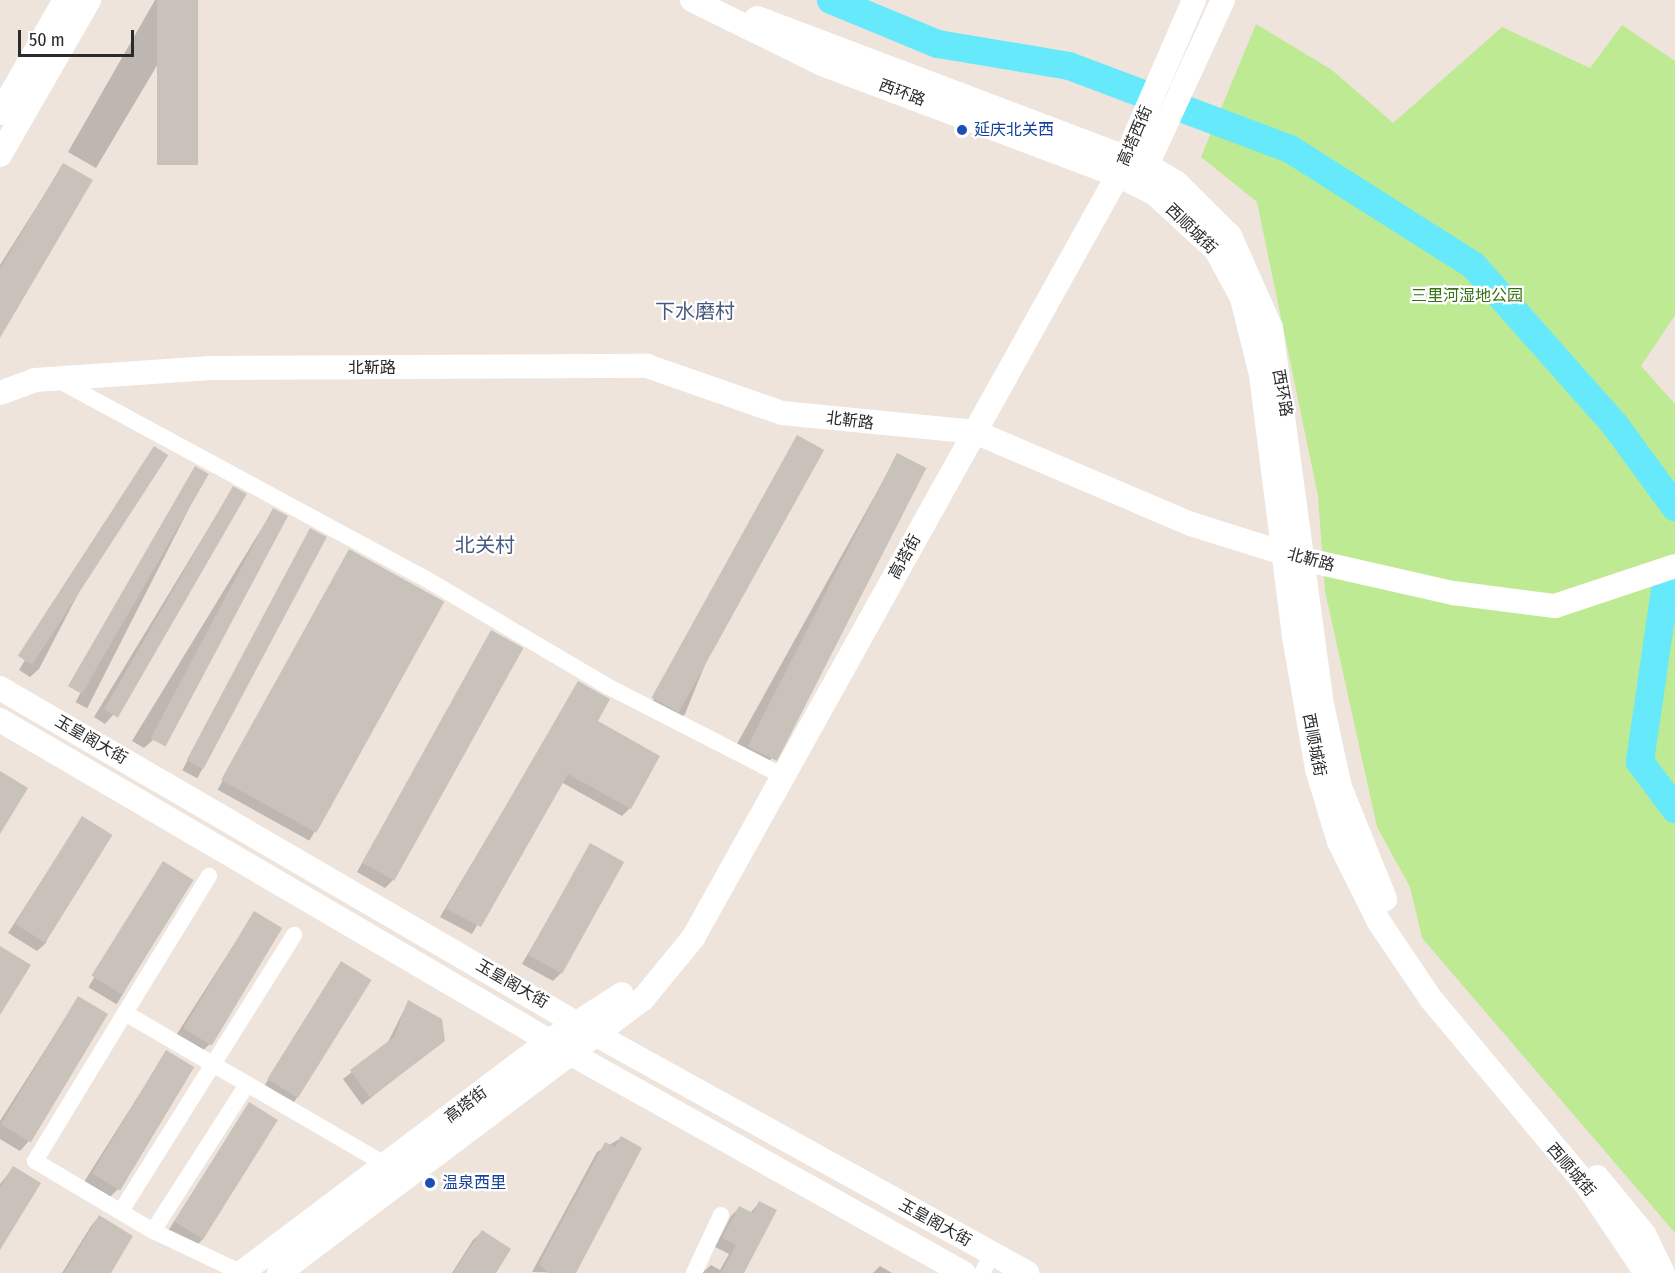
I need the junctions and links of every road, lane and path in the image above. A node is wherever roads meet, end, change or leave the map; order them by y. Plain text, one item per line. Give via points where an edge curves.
1 (65, 0) edge
2 (89, 0) edge
3 (692, 0) edge
4 (722, 0) edge
5 (1194, 0) edge
6 (1223, 0) edge
7 (0, 113) edge
8 (0, 154) edge
9 (1122, 165) junction
10 (1147, 165) junction
11 (56, 379) junction
12 (0, 393) edge
13 (975, 432) junction
14 (1292, 556) junction
15 (1675, 566) edge
16 (0, 688) edge
17 (0, 720) edge
18 (783, 776) junction
19 (209, 876) dead end
20 (294, 935) dead end
21 (125, 1013) junction
22 (585, 1028) junction
23 (560, 1046) junction
24 (210, 1065) junction
25 (246, 1086) junction
26 (396, 1173) junction
27 (121, 1211) junction
28 (721, 1215) dead end
29 (153, 1231) junction
30 (987, 1264) edge
31 (242, 1273) edge
32 (279, 1273) edge
33 (694, 1273) edge
34 (963, 1273) edge
35 (1027, 1273) edge
36 (1646, 1273) edge
37 (1663, 1273) edge

1 - 7 street
2 - 8 street
3 - 9 street, 西环路 via 811,60
4 - 9 street, 西环路 via 859,60
5 - 9 street, 高塔西街
6 - 10 street, 高塔西街
9 - 10 street, 高塔西街
9 - 13 street, 高塔街
9 - 14 street, 西顺城街 via 1216,250 1242,298 1261,375
10 - 14 street, 西环路 via 1177,183 1230,236 1271,328
11 - 12 street, 北靳路
11 - 13 street, 北靳路 via 211,368 646,366 782,413
11 - 18 street via 411,570 609,687
13 - 14 street, 北靳路 via 1191,524
13 - 18 street, 高塔街
14 - 15 street, 北靳路 via 1453,593 1555,606
14 - 36 street, 西顺城街 via 1317,769 1340,842 1379,922 1431,999 1588,1187
14 - 37 street, 西顺城街 via 1340,787 1377,884 1409,944 1644,1234
16 - 22 street, 玉皇阁大街
17 - 23 street, 玉皇阁大街
18 - 22 street, 高塔街 via 693,938 642,999
19 - 21 street
20 - 24 street
21 - 24 street
21 - 27 street via 35,1161
22 - 23 street, 高塔街
22 - 30 street, 玉皇阁大街
23 - 26 street, 高塔街
23 - 34 street, 玉皇阁大街
24 - 25 street
24 - 27 street
25 - 26 street
25 - 29 street
26 - 31 street, 高塔街
26 - 32 street, 高塔街
27 - 29 street
28 - 33 street
29 - 31 street
30 - 35 street, 玉皇阁大街

